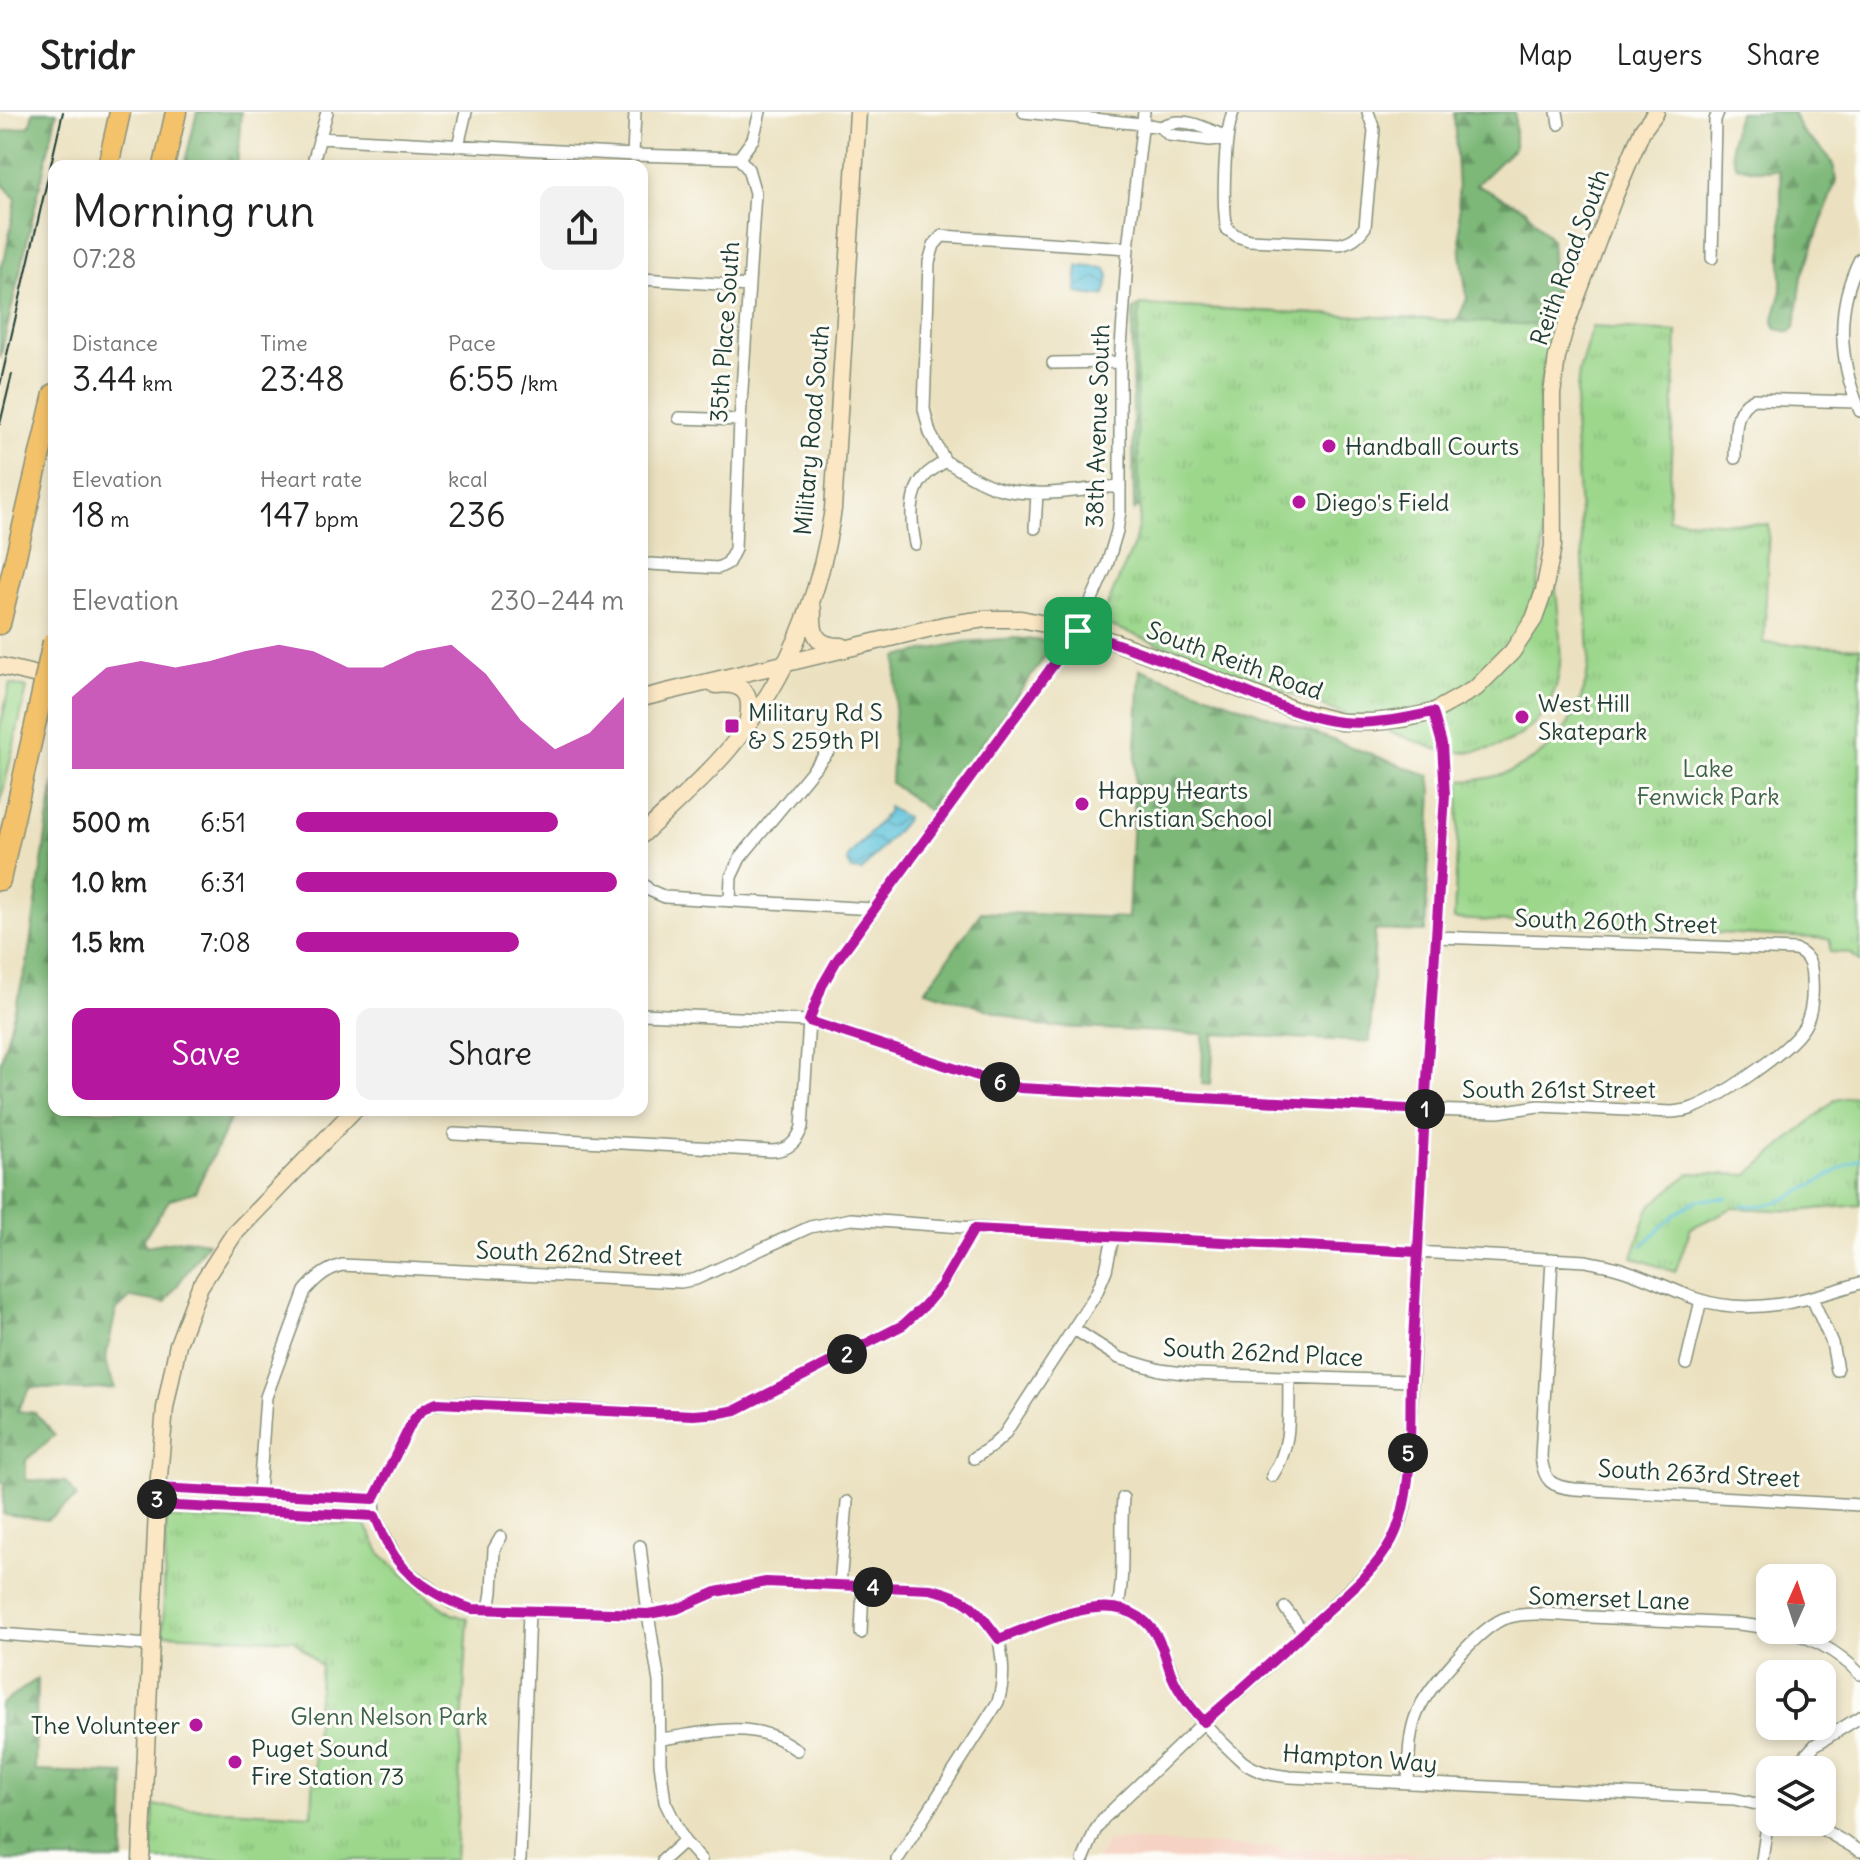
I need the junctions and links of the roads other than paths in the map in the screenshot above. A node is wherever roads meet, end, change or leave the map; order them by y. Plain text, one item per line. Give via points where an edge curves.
1 (120, 112) edge
2 (176, 112) edge
3 (327, 112) edge
4 (466, 112) edge
5 (635, 112) edge
6 (760, 112) edge
7 (858, 112) edge
8 (1024, 112) edge
9 (1233, 112) edge
10 (1368, 112) edge
11 (1656, 112) edge
12 (1718, 112) edge
13 (1143, 118) edge
14 (319, 138) junction
15 (1227, 138) junction
16 (458, 146) junction
17 (633, 155) junction
18 (739, 158) junction
19 (109, 160) edge
20 (165, 160) edge
21 (314, 160) edge
22 (1128, 248) junction
23 (1712, 258) dead end
24 (1860, 259) edge
25 (648, 279) edge
26 (749, 286) junction
27 (1120, 362) junction
28 (1053, 363) dead end
29 (1858, 407) edge
30 (679, 418) dead end
31 (48, 420) edge
32 (740, 420) junction
33 (1735, 458) dead end
34 (945, 461) junction
35 (1120, 486) junction
36 (1037, 493) junction
37 (1035, 528) dead end
38 (915, 544) dead end
39 (650, 564) dead end
40 (815, 594) junction
41 (0, 624) edge
42 (1078, 631) junction
43 (860, 646) junction
44 (787, 662) junction
45 (0, 666) edge
46 (48, 667) edge
47 (48, 678) edge
48 (683, 688) junction
49 (648, 697) edge
50 (1433, 712) junction
51 (746, 728) junction
52 (830, 749) dead end
53 (648, 829) edge
54 (0, 880) edge
55 (648, 889) edge
56 (730, 901) junction
57 (874, 909) junction
58 (1436, 937) junction
59 (648, 1014) edge
60 (809, 1021) junction
61 (1793, 1040) joint
62 (1425, 1110) junction
63 (348, 1116) edge
64 (454, 1134) dead end
65 (974, 1229) junction
66 (1113, 1237) junction
67 (1418, 1252) junction
68 (1552, 1259) junction
69 (1860, 1283) edge
70 (1812, 1298) junction
71 (1701, 1300) junction
72 (1074, 1329) junction
73 (1686, 1364) dead end
74 (1837, 1370) dead end
75 (1289, 1378) junction
76 (1411, 1381) junction
77 (974, 1458) dead end
78 (1272, 1476) dead end
79 (158, 1488) junction
80 (259, 1493) junction
81 (1123, 1498) dead end
82 (374, 1499) junction
83 (847, 1502) dead end
84 (157, 1505) junction
85 (1860, 1505) edge
86 (251, 1510) junction
87 (375, 1516) junction
88 (501, 1537) dead end
89 (640, 1546) dead end
90 (840, 1585) junction
91 (863, 1587) junction
92 (1118, 1608) junction
93 (1285, 1608) dead end
94 (489, 1610) junction
95 (529, 1611) junction
96 (648, 1614) junction
97 (1756, 1626) edge
98 (861, 1633) dead end
99 (1304, 1633) junction
100 (0, 1634) edge
101 (999, 1639) junction
102 (1820, 1644) edge
103 (149, 1645) junction
104 (1860, 1674) edge
105 (1860, 1717) edge
106 (1204, 1722) junction
107 (661, 1739) junction
108 (797, 1750) dead end
109 (1805, 1756) edge
110 (1408, 1783) junction
111 (1756, 1805) edge
112 (1765, 1836) edge
113 (1834, 1836) edge
114 (684, 1841) junction
115 (1860, 1851) edge
116 (141, 1860) edge
117 (520, 1860) edge
118 (663, 1860) edge
119 (701, 1860) edge
120 (897, 1860) edge
121 (1083, 1860) edge
122 (1762, 1860) edge

1 - 19 highway
2 - 20 highway
3 - 14 street
4 - 16 street
5 - 17 street
6 - 18 street via 753,139
7 - 40 main road, Military Road South via 833,509
8 - 13 street
9 - 15 street
10 - 15 street via 1374,130 1365,227 1340,244 1249,240 1227,229
11 - 50 main road, Reith Road South via 1642,131 1615,195 1557,357 1551,410 1553,546 1534,619 1512,652 1476,688
12 - 23 street
13 - 15 street via 1169,135
13 - 22 street, 38th Avenue South
14 - 16 street
14 - 21 street
16 - 17 street
17 - 18 street
18 - 26 street, 35th Place South via 755,193
22 - 27 street, 38th Avenue South
22 - 34 street via 942,236 934,245 924,409
24 - 29 street via 1848,287 1842,338
25 - 26 street
26 - 32 street, 35th Place South
27 - 28 street
27 - 35 street, 38th Avenue South
29 - 33 street via 1745,402 1737,423
30 - 32 street
31 - 41 highway
32 - 39 street, 35th Place South via 733,556 718,568
34 - 36 street via 998,488
34 - 38 street via 924,477 915,493
35 - 36 street
35 - 42 street, 38th Avenue South via 1117,531
36 - 37 street
40 - 43 main road via 817,638 828,645
40 - 44 main road, Military Road South
42 - 43 main road, South Reith Road via 1021,619 985,619
42 - 50 main road, South Reith Road via 1332,720 1374,722
42 - 57 street, 38th Avenue South
43 - 44 main road, South Reith Road
44 - 48 main road, South Reith Road
44 - 51 main road, Military Road South
45 - 47 main road
46 - 54 highway, bridge
48 - 49 main road
48 - 51 main road via 738,687 750,702
50 - 58 street via 1442,744 1445,795
51 - 53 main road, Military Road South
52 - 56 street via 740,858 731,877
55 - 56 street via 665,897
56 - 57 street
57 - 60 street, 38th Avenue South via 837,960
58 - 61 street, South 260th Street via 1795,950 1807,958 1812,982 1806,1022
58 - 62 street
59 - 60 street, South 261st Street
60 - 62 street, South 261st Street via 1020,1088
60 - 64 street, 38th Avenue South via 802,1127 786,1149
61 - 62 street, South 261st Street via 1748,1076 1687,1111 1539,1106 1498,1112
62 - 67 street
63 - 79 main road via 234,1234 200,1286 178,1344 167,1395
65 - 66 street, South 262nd Street
65 - 80 street, South 262nd Street via 851,1219 829,1222 681,1282 353,1265 329,1269 305,1291 266,1397
65 - 82 street via 941,1286 903,1325 736,1410 693,1415 437,1403 412,1422
66 - 67 street, South 262nd Street
66 - 72 street via 1103,1280
67 - 68 street, South 262nd Street
67 - 76 street
68 - 71 street, South 262nd Street via 1611,1266
68 - 85 street, South 263rd Street via 1541,1457 1551,1483 1564,1488
69 - 70 street, South 262nd Street
70 - 71 street, South 262nd Street via 1749,1306
70 - 74 street via 1832,1343
71 - 73 street
72 - 75 street, South 262nd Place via 1119,1358 1160,1370
72 - 77 street via 1004,1435
75 - 76 street, South 262nd Place
75 - 78 street via 1286,1447
76 - 99 street via 1405,1505 1391,1542 1376,1564
79 - 80 street
79 - 84 main road
80 - 82 street
80 - 86 street
81 - 92 street
82 - 87 street
83 - 90 street
84 - 86 street
84 - 103 main road
86 - 87 street
87 - 94 street via 408,1572 452,1603
88 - 94 street via 494,1549
89 - 96 street
90 - 91 street
90 - 96 street via 766,1582
91 - 98 street
91 - 101 street via 952,1594 979,1612
92 - 101 street via 1083,1610
92 - 106 street, Hampton Way via 1151,1627 1173,1678
93 - 99 street
94 - 95 street
95 - 96 street
95 - 117 street
96 - 107 street via 658,1671
97 - 110 street, Somerset Lane via 1549,1615 1505,1618 1472,1642 1418,1709
99 - 106 street
100 - 103 street
101 - 120 street via 1004,1670 998,1702
102 - 104 street
103 - 116 main road
105 - 109 street
106 - 110 street, Hampton Way via 1243,1762 1268,1774
106 - 121 street via 1103,1819
107 - 108 street via 746,1730 766,1733
107 - 114 street via 665,1802
110 - 111 street, Hampton Way
112 - 122 street
113 - 115 street
114 - 118 street
114 - 119 street

